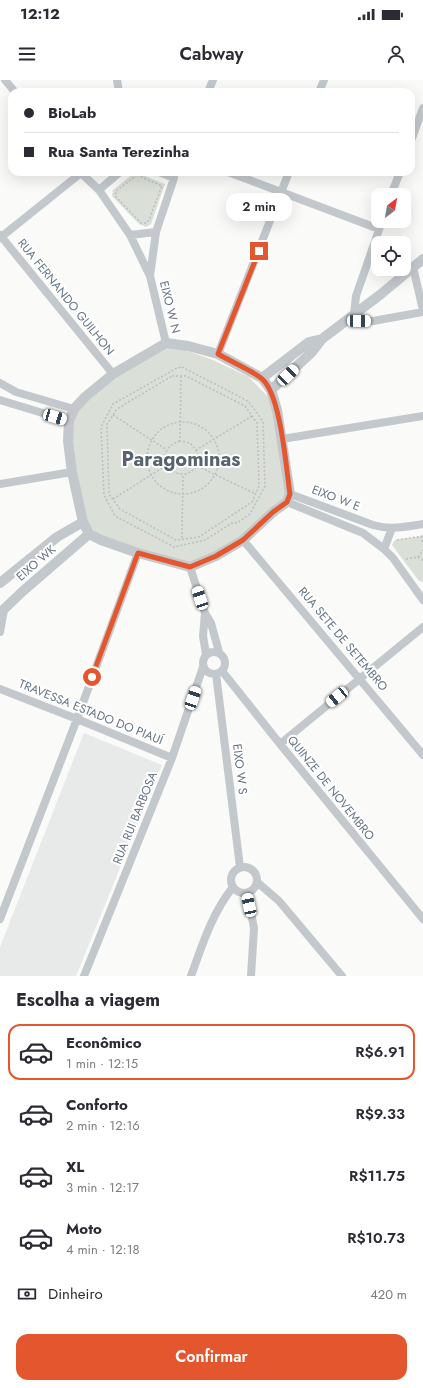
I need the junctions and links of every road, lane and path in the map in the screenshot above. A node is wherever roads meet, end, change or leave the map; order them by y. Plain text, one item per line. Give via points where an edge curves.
1 (5, 80) edge
2 (12, 88) edge
3 (423, 108) edge
4 (415, 130) edge
5 (75, 176) edge
6 (84, 176) edge
7 (115, 176) edge
8 (136, 176) edge
9 (139, 176) edge
10 (175, 176) edge
11 (239, 176) edge
12 (288, 176) edge
13 (399, 176) edge
14 (394, 188) edge
15 (99, 190) junction
16 (282, 192) junction
17 (379, 229) joint
18 (156, 232) junction
19 (130, 236) junction
20 (378, 236) edge
21 (0, 237) edge
22 (423, 260) edge
23 (371, 261) edge
24 (411, 264) edge
25 (411, 272) edge
26 (150, 276) junction
27 (398, 276) edge
28 (423, 311) edge
29 (354, 314) junction
30 (344, 321) junction
31 (322, 339) junction
32 (166, 343) junction
33 (218, 354) junction
34 (113, 374) junction
35 (181, 376) junction
36 (262, 378) junction
37 (0, 383) edge
38 (271, 390) junction
39 (0, 400) edge
40 (113, 404) joint
41 (74, 409) junction
42 (113, 415) junction
43 (252, 416) junction
44 (423, 416) edge
45 (69, 421) junction
46 (180, 422) junction
47 (214, 439) junction
48 (282, 439) junction
49 (151, 440) junction
50 (180, 441) junction
51 (167, 450) junction
52 (196, 450) junction
53 (167, 465) junction
54 (197, 466) junction
55 (72, 472) junction
56 (184, 474) junction
57 (151, 475) junction
58 (216, 475) junction
59 (0, 484) edge
60 (183, 494) junction
61 (256, 494) junction
62 (289, 498) junction
63 (113, 499) junction
64 (83, 522) junction
65 (423, 524) edge
66 (392, 528) junction
67 (89, 534) junction
68 (422, 536) edge
69 (182, 539) junction
70 (243, 540) junction
71 (395, 540) dead end
72 (423, 544) edge
73 (384, 549) junction
74 (423, 550) edge
75 (138, 553) junction
76 (418, 557) junction
77 (403, 560) dead end
78 (423, 561) edge
79 (190, 567) junction
80 (0, 583) edge
81 (422, 595) edge
82 (1, 611) edge
83 (205, 613) junction
84 (423, 627) edge
85 (0, 632) edge
86 (219, 652) junction
87 (206, 654) junction
88 (203, 667) junction
89 (219, 672) junction
90 (360, 678) junction
91 (0, 689) edge
92 (77, 719) junction
93 (280, 744) junction
94 (423, 755) edge
95 (172, 758) junction
96 (240, 867) junction
97 (257, 882) junction
98 (233, 888) junction
99 (247, 893) junction
100 (0, 919) edge
101 (423, 919) edge
102 (84, 976) edge
103 (191, 976) edge
104 (251, 976) edge
105 (342, 976) edge

1 - 2 street
3 - 4 street
5 - 21 street
6 - 15 street
7 - 15 street
8 - 9 path via 116,191 115,196 141,222 146,223 150,220 162,186
10 - 18 street
11 - 16 street
12 - 16 street
13 - 14 street
15 - 19 street
16 - 17 street
16 - 33 street
17 - 20 street
18 - 19 street
18 - 26 street
19 - 26 street
21 - 34 street, RUA FERNANDO GUILHON
22 - 24 street
23 - 29 street via 356,296
25 - 28 street
26 - 32 street, EIXO W N
27 - 29 street via 381,294
28 - 30 street via 373,321
29 - 30 street
30 - 31 street
31 - 36 street via 309,342
31 - 38 street via 312,352
32 - 33 street
32 - 34 street
33 - 36 street
34 - 41 street
35 - 42 path via 172,376 117,409
35 - 43 path via 186,376 245,406
35 - 46 path
36 - 38 street
37 - 41 street via 16,392
38 - 48 street
39 - 45 street
40 - 40 path via 182,367 248,401 263,421 265,486 250,514 237,523 232,522 205,540 174,547 115,516 104,495 101,427
41 - 45 street
42 - 49 path
42 - 63 path via 107,424 109,494
43 - 47 path
43 - 61 path via 257,423 259,486
44 - 48 street
45 - 55 street via 68,441
46 - 47 path via 196,424
46 - 49 path via 166,426
46 - 50 path
47 - 52 path
47 - 58 path via 220,457
48 - 62 street
49 - 51 path
49 - 57 path via 147,453
50 - 51 path via 173,443
50 - 52 path via 190,443
51 - 53 path
52 - 54 path via 199,457
53 - 56 path via 173,472
53 - 57 path
54 - 56 path
54 - 58 path
55 - 59 street
55 - 64 street
56 - 60 path
57 - 60 path via 166,490
57 - 63 path
58 - 60 path via 206,487 197,492
58 - 61 path
60 - 69 path
61 - 69 path via 252,502 199,537
62 - 66 street, EIXO W E via 373,525
62 - 70 street
62 - 73 street, EIXO W E via 363,533
63 - 69 path via 120,509 176,540
64 - 67 street
64 - 80 street via 57,537
65 - 66 street, EIXO W E
66 - 73 street
67 - 75 street
67 - 82 street, EIXO WK
68 - 71 path
68 - 72 path
70 - 79 street via 216,556
70 - 90 street, RUA SETE DE SETEMBRO
73 - 81 street, EIXO W E
74 - 76 path
75 - 79 street
75 - 92 street
76 - 77 path
76 - 78 path
79 - 83 street, EIXO W S
82 - 85 street
83 - 86 street, EIXO W S via 211,623
83 - 87 street, EIXO W S via 203,636
84 - 90 street
86 - 87 street via 212,651
86 - 89 street, EIXO W S via 226,664
87 - 88 street, EIXO W S via 202,660
88 - 89 street via 211,674
88 - 95 street, RUA RUI BARBOSA
89 - 93 street, QUINZE DE NOVEMBRO
89 - 96 street, EIXO W S
90 - 93 street
90 - 94 street, RUA SETE DE SETEMBRO
91 - 92 street, TRAVESSA ESTADO DO PIAUÍ
92 - 95 street, TRAVESSA ESTADO DO PIAUÍ
92 - 100 street
93 - 101 street, QUINZE DE NOVEMBRO
95 - 102 street, RUA RUI BARBOSA
96 - 97 street via 251,869
96 - 98 street via 230,878
97 - 99 street
97 - 105 street via 279,901
98 - 99 street via 241,893
98 - 103 street via 214,917
99 - 104 street via 254,928

